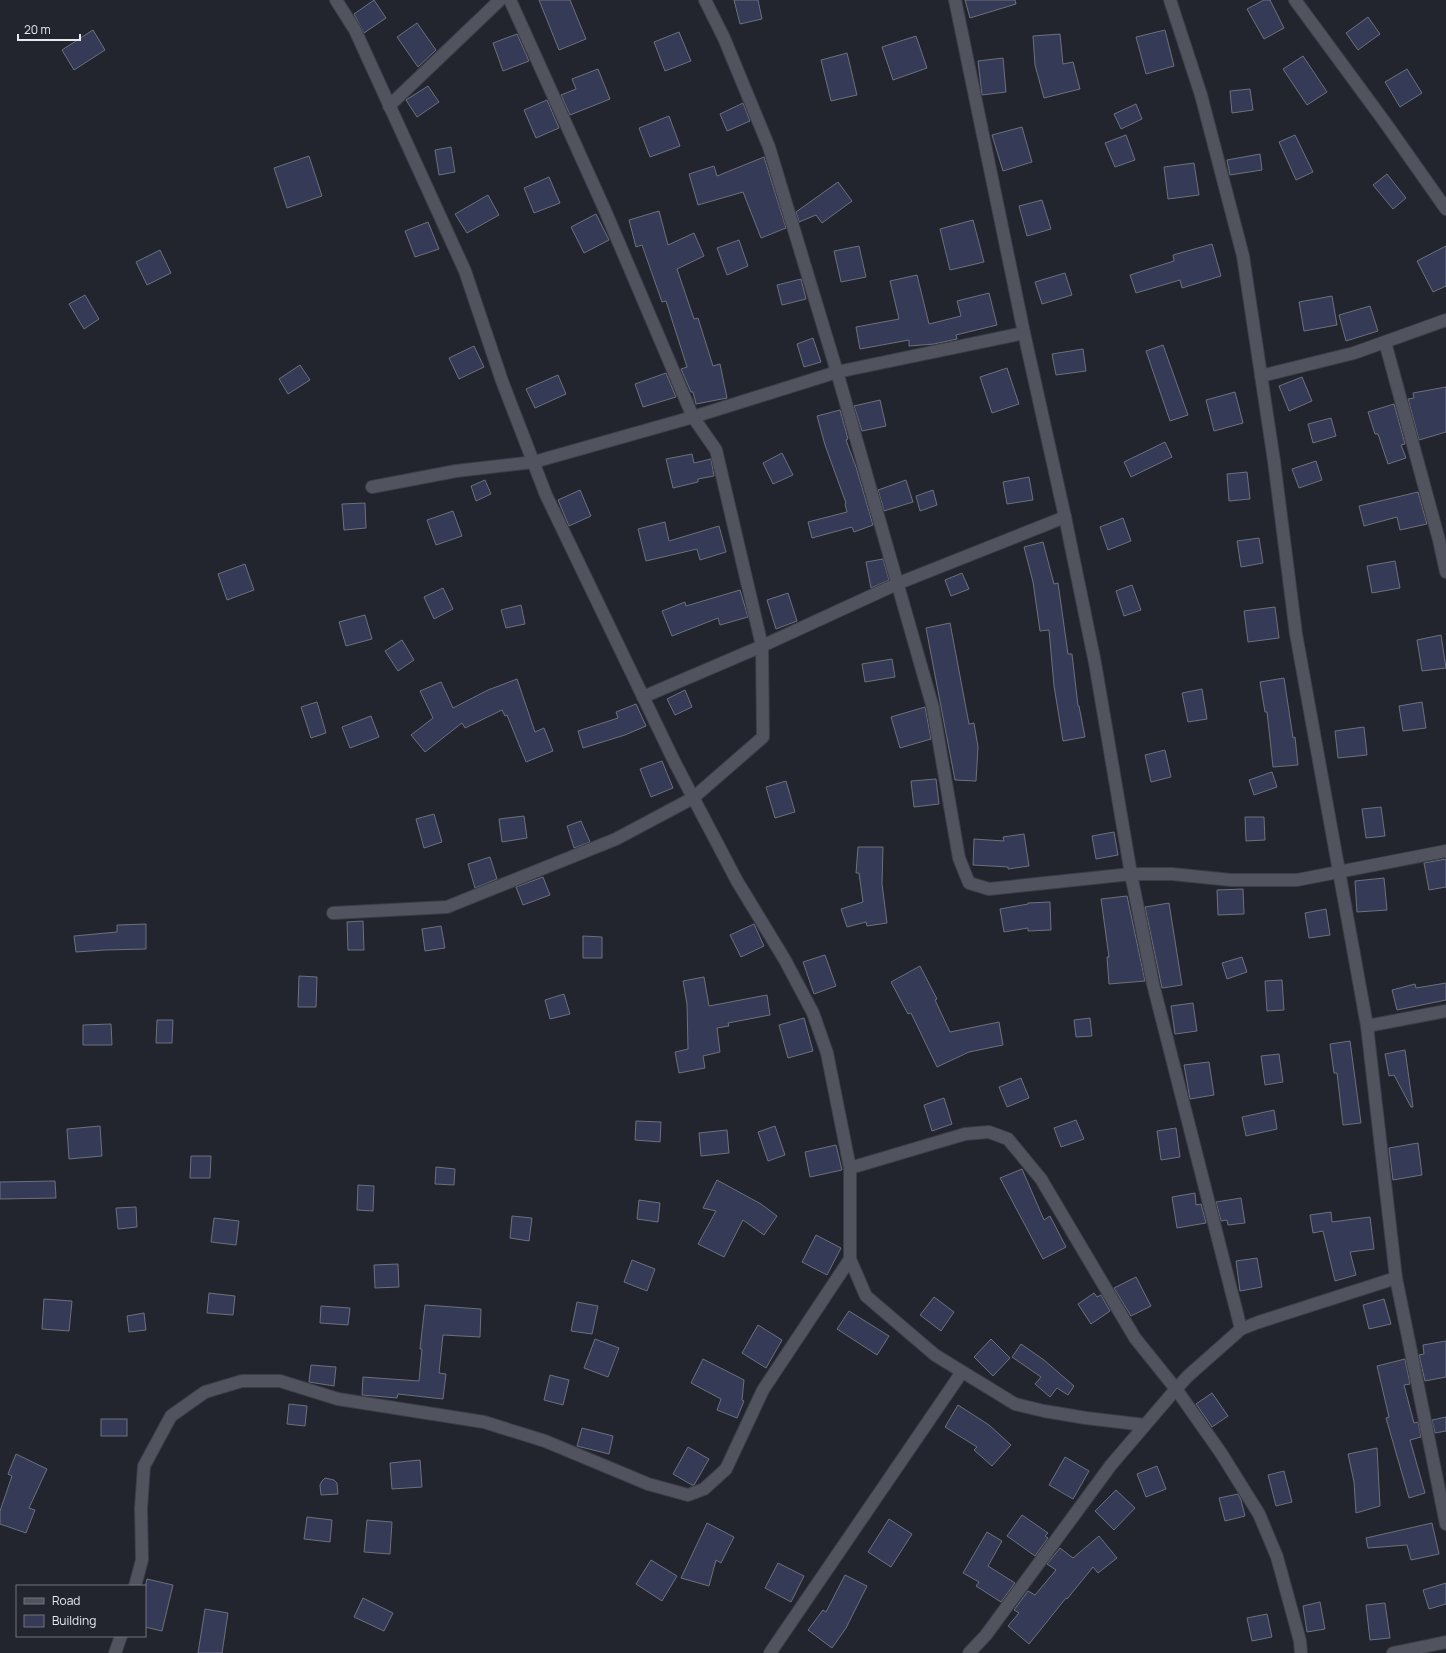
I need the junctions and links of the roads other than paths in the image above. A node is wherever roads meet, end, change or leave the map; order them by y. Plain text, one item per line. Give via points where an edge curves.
1 (336, 0) edge
2 (500, 0) edge
3 (510, 0) edge
4 (705, 0) edge
5 (955, 0) edge
6 (1170, 0) edge
7 (1295, 0) edge
8 (389, 106) junction
9 (1446, 209) edge
10 (1446, 320) edge
11 (1024, 333) junction
12 (1385, 342) junction
13 (837, 372) junction
14 (1262, 376) junction
15 (693, 417) junction
16 (534, 462) junction
17 (372, 487) dead end
18 (1065, 517) junction
19 (1446, 572) edge
20 (899, 583) junction
21 (762, 646) junction
22 (643, 696) junction
23 (693, 798) junction
24 (1446, 851) edge
25 (1340, 872) junction
26 (1131, 874) junction
27 (334, 913) dead end
28 (1446, 1011) edge
29 (1367, 1026) junction
30 (850, 1168) junction
31 (850, 1259) junction
32 (1396, 1278) junction
33 (1241, 1329) junction
34 (962, 1372) junction
35 (1176, 1389) junction
36 (1145, 1425) junction
37 (1446, 1524) edge
38 (135, 1585) edge
39 (122, 1637) edge
40 (1446, 1642) edge
41 (115, 1653) edge
42 (770, 1653) edge
43 (969, 1653) edge
44 (1301, 1653) edge
45 (1393, 1653) edge

1 - 8 street via 354,30
2 - 8 street
3 - 15 street via 604,208
4 - 13 street via 724,38 769,147
5 - 11 street
6 - 14 street via 1201,95 1244,256
7 - 9 street
8 - 16 street via 465,271 502,381
10 - 12 street
11 - 13 street
11 - 18 street
12 - 14 street via 1354,353
12 - 19 street
13 - 15 street
13 - 20 street
14 - 25 street via 1296,634
15 - 16 street
15 - 21 street via 716,450
16 - 17 street via 456,471
16 - 22 street via 546,495
18 - 20 street
18 - 26 street via 1095,663
20 - 21 street
20 - 26 street via 933,708 959,858 969,883 989,889
21 - 22 street
21 - 23 street via 763,737
22 - 23 street
23 - 27 street via 616,839 447,907
23 - 30 street via 737,881 785,960 813,1013 827,1054
24 - 25 street
25 - 26 street via 1297,880 1231,880 1172,874
25 - 29 street
26 - 33 street via 1153,984
28 - 29 street
29 - 32 street
30 - 31 street
30 - 35 street via 964,1134 989,1132 1008,1139 1041,1179 1135,1338
31 - 34 street via 866,1296 934,1355
31 - 38 street via 763,1390 726,1469 704,1489 688,1495 648,1484 545,1441 484,1422 338,1399 280,1381 242,1381 205,1392 171,1416 144,1466 141,1508 142,1560
32 - 33 street
32 - 37 street
33 - 35 street
34 - 36 street via 1015,1404 1086,1418
34 - 42 street
35 - 36 street
35 - 44 street via 1221,1453 1259,1514 1277,1557
36 - 43 street via 1111,1466 986,1635
39 - 41 street
40 - 45 street

